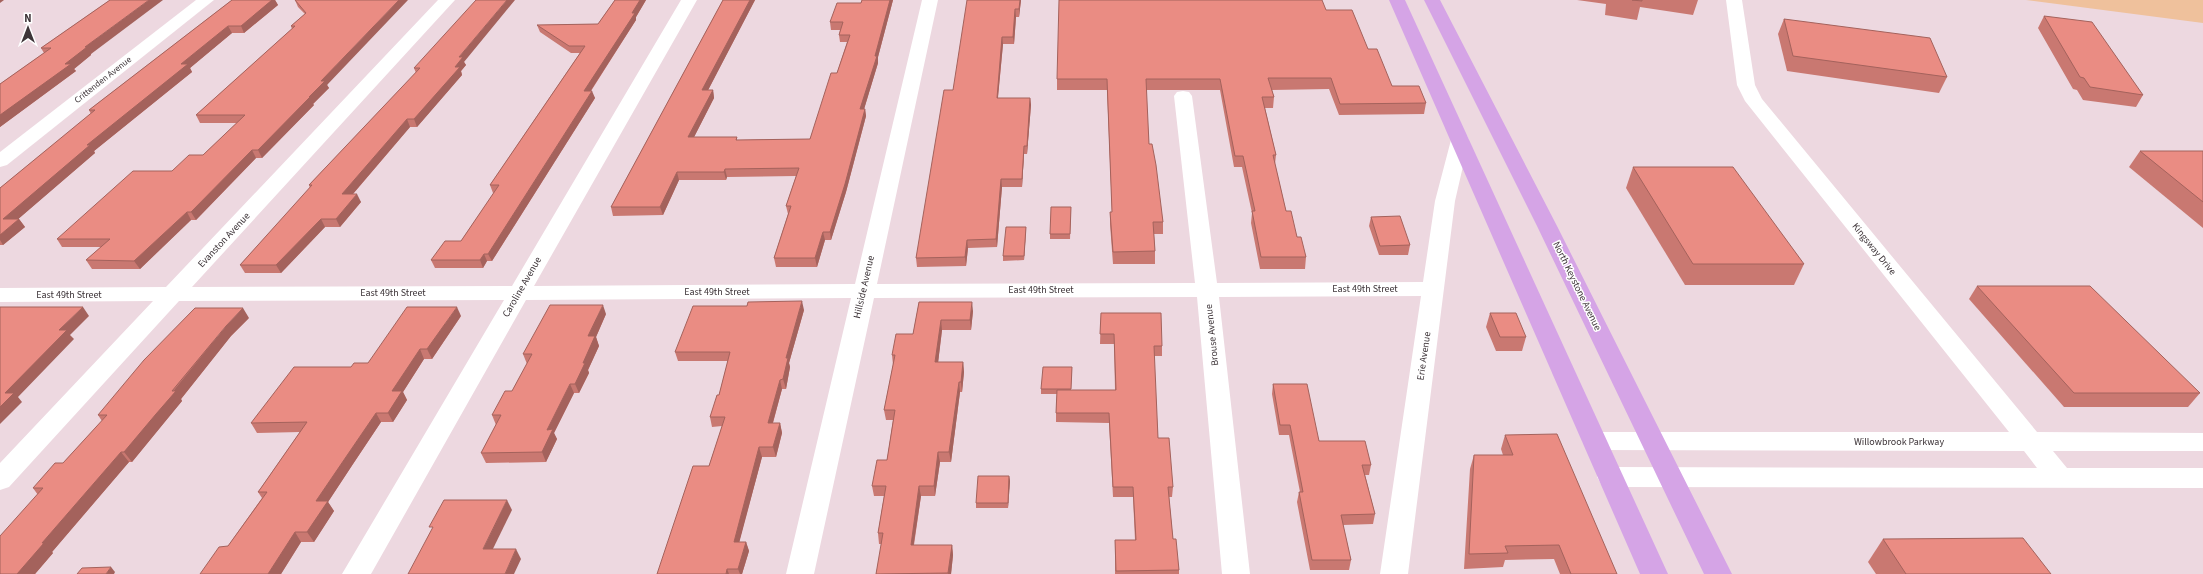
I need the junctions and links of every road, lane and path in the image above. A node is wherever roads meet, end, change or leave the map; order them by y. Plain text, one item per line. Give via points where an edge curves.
1 (206, 0) edge
2 (447, 0) edge
3 (688, 0) edge
4 (930, 0) edge
5 (1397, 0) edge
6 (1432, 0) edge
7 (1734, 0) edge
8 (1183, 96) dead end
9 (1460, 140) junction
10 (0, 161) edge
11 (1433, 289) junction
12 (1207, 290) junction
13 (863, 291) junction
14 (519, 293) junction
15 (0, 295) edge
16 (173, 295) junction
17 (1595, 441) junction
18 (1652, 441) junction
19 (2030, 442) junction
20 (2203, 442) edge
21 (1610, 477) junction
22 (1669, 477) junction
23 (2060, 478) junction
24 (2203, 478) edge
25 (0, 480) edge
26 (356, 574) edge
27 (800, 574) edge
28 (1236, 574) edge
29 (1394, 574) edge
30 (1654, 574) edge
31 (1718, 574) edge

1 - 10 street, Crittenden Avenue
2 - 16 street, Evanston Avenue
3 - 14 street, Caroline Avenue
4 - 13 street, Hillside Avenue
5 - 9 main road
6 - 18 main road, North Keystone Avenue via 1572,276
7 - 19 street, Kingsway Drive via 1746,85 1754,101
8 - 12 street, Brouse Avenue
9 - 11 street, Erie Avenue via 1445,201
9 - 17 main road
11 - 12 street, East 49th Street
11 - 29 street, Erie Avenue
12 - 13 street, East 49th Street
12 - 28 street, Brouse Avenue
13 - 14 street, East 49th Street
13 - 27 street, Hillside Avenue
14 - 16 street, East 49th Street
14 - 26 street, Caroline Avenue
15 - 16 street, East 49th Street
16 - 25 street, Evanston Avenue
17 - 18 street, Willowbrook Parkway
17 - 21 main road
18 - 19 street, Willowbrook Parkway
18 - 22 main road, North Keystone Avenue
19 - 20 street, Willowbrook Parkway
19 - 23 street, Kingsway Drive
21 - 22 street
21 - 30 main road
22 - 23 street
22 - 31 main road, North Keystone Avenue
23 - 24 street

